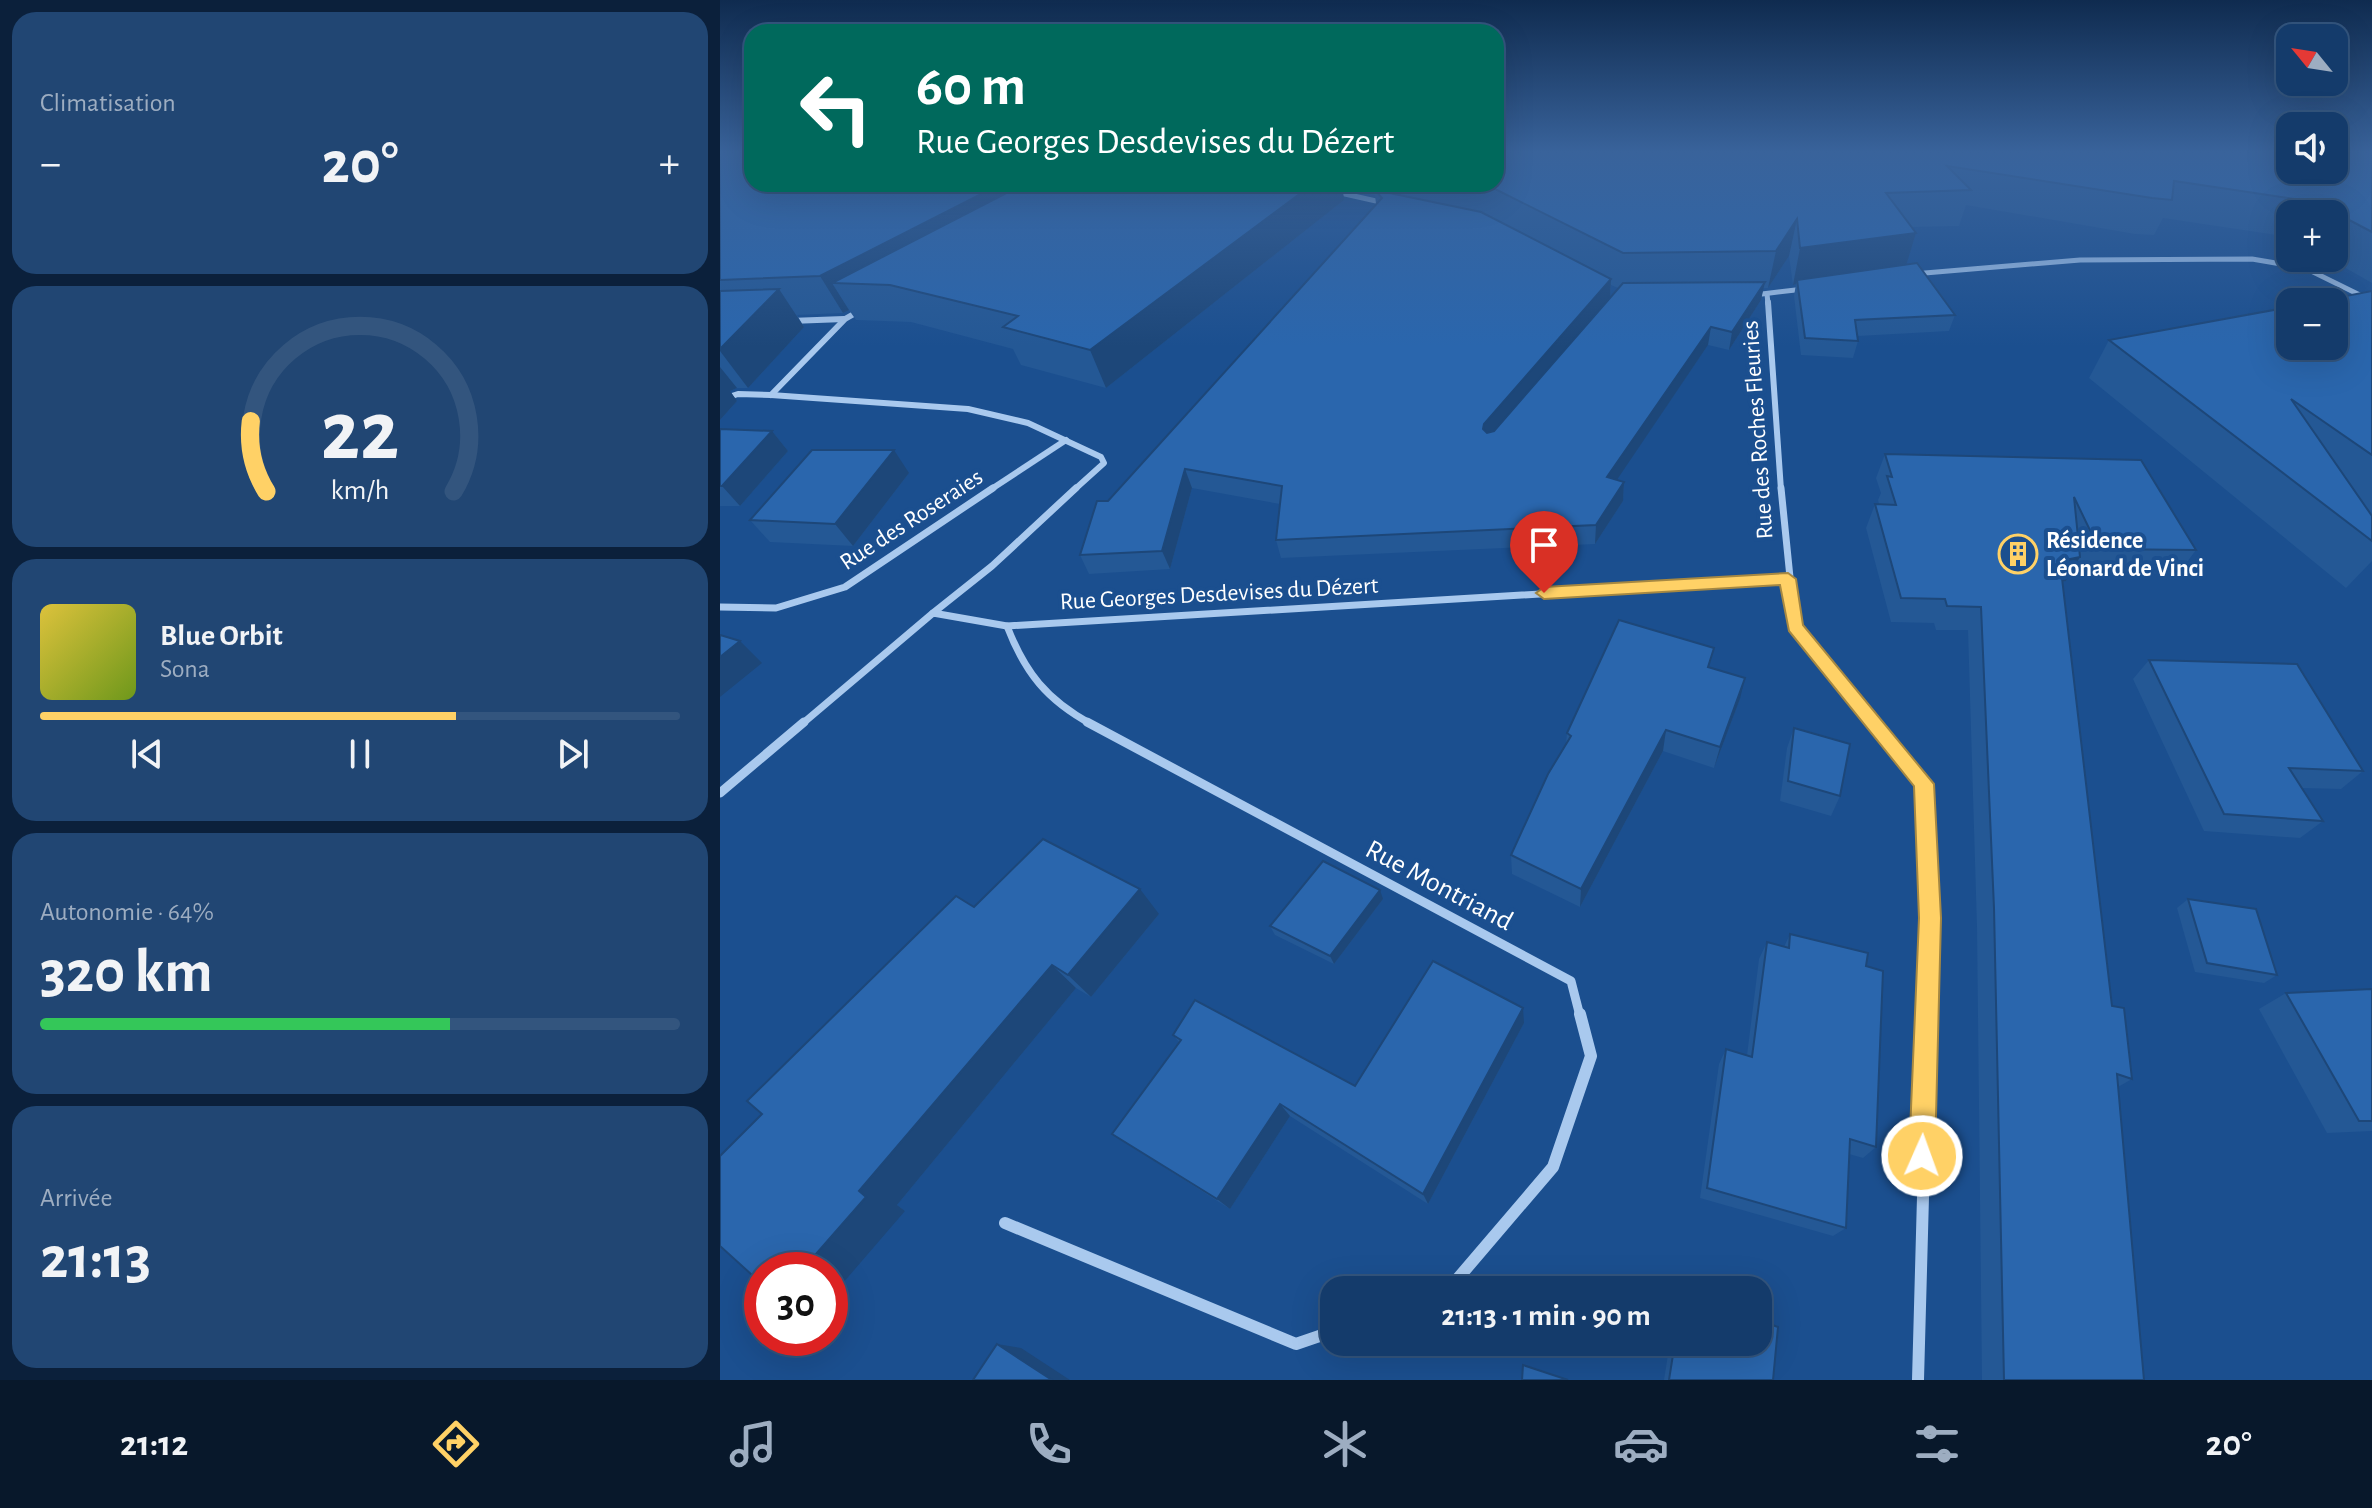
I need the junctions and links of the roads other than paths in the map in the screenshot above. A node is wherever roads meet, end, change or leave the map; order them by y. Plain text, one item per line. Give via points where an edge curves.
1 (1906, 275) edge
2 (1813, 288) edge
3 (1767, 294) junction
4 (1752, 295) edge
5 (2372, 301) edge
6 (873, 304) edge
7 (845, 319) junction
8 (782, 322) edge
9 (771, 395) junction
10 (720, 400) edge
11 (1066, 440) junction
12 (1788, 579) junction
13 (720, 607) edge
14 (933, 613) junction
15 (1007, 626) junction
16 (720, 793) edge
17 (1005, 1223) dead end
18 (1460, 1276) edge
19 (1320, 1336) edge
20 (1918, 1380) edge

1 - 5 street via 1983,265 2247,258 2326,275
2 - 3 street
3 - 4 street
3 - 12 street, Rue des Roches Fleuries
6 - 7 street
7 - 8 street
7 - 9 street
9 - 10 street via 738,394
9 - 11 street via 968,409 1028,423
11 - 13 street, Rue des Roseraies via 845,587 776,608
11 - 14 street via 1104,463
12 - 15 street, Rue Georges Desdevises du Dézert
12 - 20 street, Rue des Roches Fleuries via 1795,627 1924,784 1930,918
14 - 15 street, Rue Georges Desdevises du Dézert
14 - 16 street
15 - 18 street, Rue Montriand via 1020,660 1061,708 1571,981 1591,1056 1553,1167
17 - 19 street via 1296,1344

